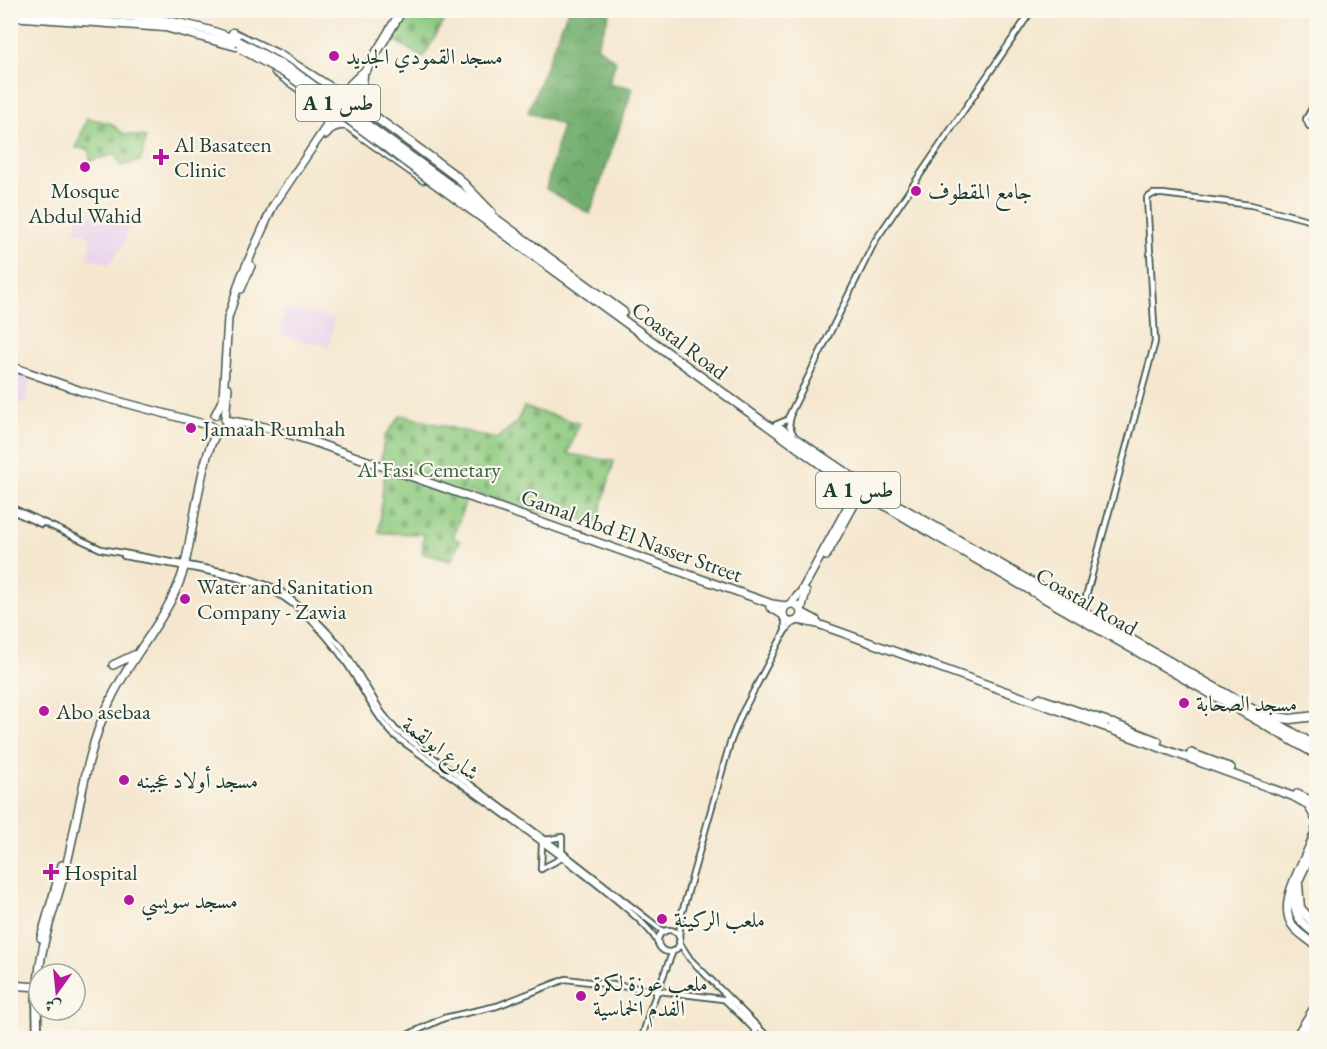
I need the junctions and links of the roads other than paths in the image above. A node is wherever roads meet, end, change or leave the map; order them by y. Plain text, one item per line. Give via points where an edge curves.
1 (27, 10) edge
2 (402, 10) edge
3 (1032, 10) edge
4 (47, 11) edge
5 (10, 16) edge
6 (193, 26) junction
7 (165, 27) junction
8 (237, 44) junction
9 (366, 70) junction
10 (341, 93) junction
11 (1317, 101) edge
12 (359, 104) junction
13 (327, 113) junction
14 (344, 125) junction
15 (1317, 129) edge
16 (431, 176) junction
17 (455, 198) junction
18 (492, 215) junction
19 (1317, 222) edge
20 (10, 363) edge
21 (720, 388) junction
22 (797, 403) junction
23 (218, 423) junction
24 (775, 425) junction
25 (796, 439) junction
26 (844, 481) junction
27 (861, 488) junction
28 (872, 499) junction
29 (852, 502) junction
30 (10, 509) edge
31 (182, 566) junction
32 (1085, 600) junction
33 (788, 605) junction
34 (1070, 605) junction
35 (801, 611) junction
36 (784, 616) junction
37 (1090, 616) junction
38 (796, 621) junction
39 (785, 631) junction
40 (134, 655) junction
41 (119, 679) junction
42 (1255, 711) junction
43 (1317, 716) edge
44 (1108, 725) junction
45 (1317, 746) edge
46 (1317, 754) edge
47 (1317, 808) edge
48 (1317, 820) edge
49 (1317, 828) edge
50 (543, 841) junction
51 (1317, 844) edge
52 (562, 855) junction
53 (61, 876) junction
54 (50, 883) dead end
55 (1298, 885) junction
56 (68, 887) dead end
57 (681, 916) junction
58 (1317, 926) edge
59 (665, 931) junction
60 (1317, 934) edge
61 (679, 940) junction
62 (657, 942) junction
63 (1317, 946) edge
64 (662, 950) junction
65 (674, 951) junction
66 (690, 959) junction
67 (41, 962) edge
68 (666, 968) junction
69 (10, 983) edge
70 (27, 984) edge
71 (659, 990) junction
72 (728, 1000) junction
73 (1317, 1005) edge
74 (1317, 1015) edge
75 (37, 1022) edge
76 (756, 1028) junction
77 (37, 1038) edge
78 (401, 1038) edge
79 (642, 1038) edge
80 (753, 1038) edge
81 (769, 1038) edge
82 (1295, 1038) edge
83 (1301, 1038) edge

1 - 4 highway, Coastal Road / A 1 طس
2 - 9 highway
3 - 22 street via 863,261
4 - 6 highway, Coastal Road / A 1 طس
5 - 7 highway, Coastal Road / A 1 طس
6 - 8 highway, Coastal Road / A 1 طس
6 - 10 highway via 218,28 254,42
7 - 8 highway, Coastal Road / A 1 طس
7 - 13 highway via 257,61 312,97
8 - 16 highway, Coastal Road / A 1 طس, bridge via 293,71
9 - 10 highway
9 - 12 highway
10 - 12 highway via 354,96
10 - 13 highway via 329,100
11 - 15 street via 1306,119 1309,126
12 - 14 highway via 357,118
12 - 18 highway via 457,177
13 - 14 highway via 333,122
13 - 23 main road via 326,127 267,218 241,277 230,309
14 - 17 highway
14 - 23 main road via 328,132 275,211 239,294
16 - 17 highway, Coastal Road / A 1 طس
16 - 18 highway, Coastal Road
17 - 21 highway, Coastal Road / A 1 طس
18 - 21 highway, Coastal Road
19 - 32 street via 1232,201 1163,194 1147,198 1155,342
20 - 23 main road, Gamal Abd El Nasser Street via 130,402
21 - 24 highway, Coastal Road
21 - 26 highway, Coastal Road / A 1 طس
22 - 24 street via 785,423
22 - 25 street via 789,425
23 - 31 main road
23 - 33 main road, Gamal Abd El Nasser Street via 265,427 311,441 772,604
23 - 36 main road, Gamal Abd El Nasser Street via 308,444 771,607
24 - 25 highway, Coastal Road
25 - 27 highway, Coastal Road
26 - 27 highway, Coastal Road / A 1 طس
26 - 29 highway
27 - 28 highway, Coastal Road / A 1 طس
27 - 29 main road
27 - 34 highway, Coastal Road
28 - 29 highway
28 - 46 highway, Coastal Road / A 1 طس
29 - 33 main road via 798,597
29 - 35 main road via 805,594
30 - 31 street, شارع ابولقمة via 101,549
31 - 40 main road via 155,623
31 - 50 street, شارع ابولقمة via 256,584 286,600 328,640 394,735
31 - 53 main road via 166,609 114,693 98,728
32 - 34 street
32 - 37 street via 1084,608
33 - 35 main road, Gamal Abd El Nasser Street via 796,605
33 - 36 main road
34 - 37 highway, Coastal Road
35 - 38 main road
35 - 44 main road via 818,621
36 - 38 main road, Gamal Abd El Nasser Street
36 - 39 street
37 - 42 highway, Coastal Road
38 - 39 street
38 - 44 main road via 818,624
39 - 57 street via 734,732
40 - 41 main road
40 - 41 main road via 113,667
41 - 53 main road via 96,727
42 - 43 highway via 1290,719
42 - 45 highway, Coastal Road
44 - 47 main road via 1294,792
44 - 48 main road via 1292,796 1308,805
49 - 63 main road via 1286,910 1294,928
50 - 52 street, شارع ابولقمة
50 - 52 street via 562,837
50 - 52 street via 541,869
51 - 55 main road
52 - 59 street, شارع ابولقمة
52 - 62 street, شارع ابولقمة via 645,924
53 - 54 main road
53 - 56 main road
53 - 67 main road
55 - 58 highway via 1300,908
55 - 60 main road via 1294,911
57 - 59 street via 674,927
57 - 61 street
59 - 61 street via 674,932
59 - 62 street
61 - 65 street
61 - 66 street
62 - 64 street
64 - 65 street
64 - 68 street
65 - 66 street
65 - 68 street
66 - 72 street
68 - 71 street
69 - 70 main road
71 - 72 street
71 - 78 street via 566,979 497,1006 444,1018
71 - 79 street
72 - 76 street
73 - 82 main road
74 - 83 main road
75 - 77 street
76 - 80 street
76 - 81 street

